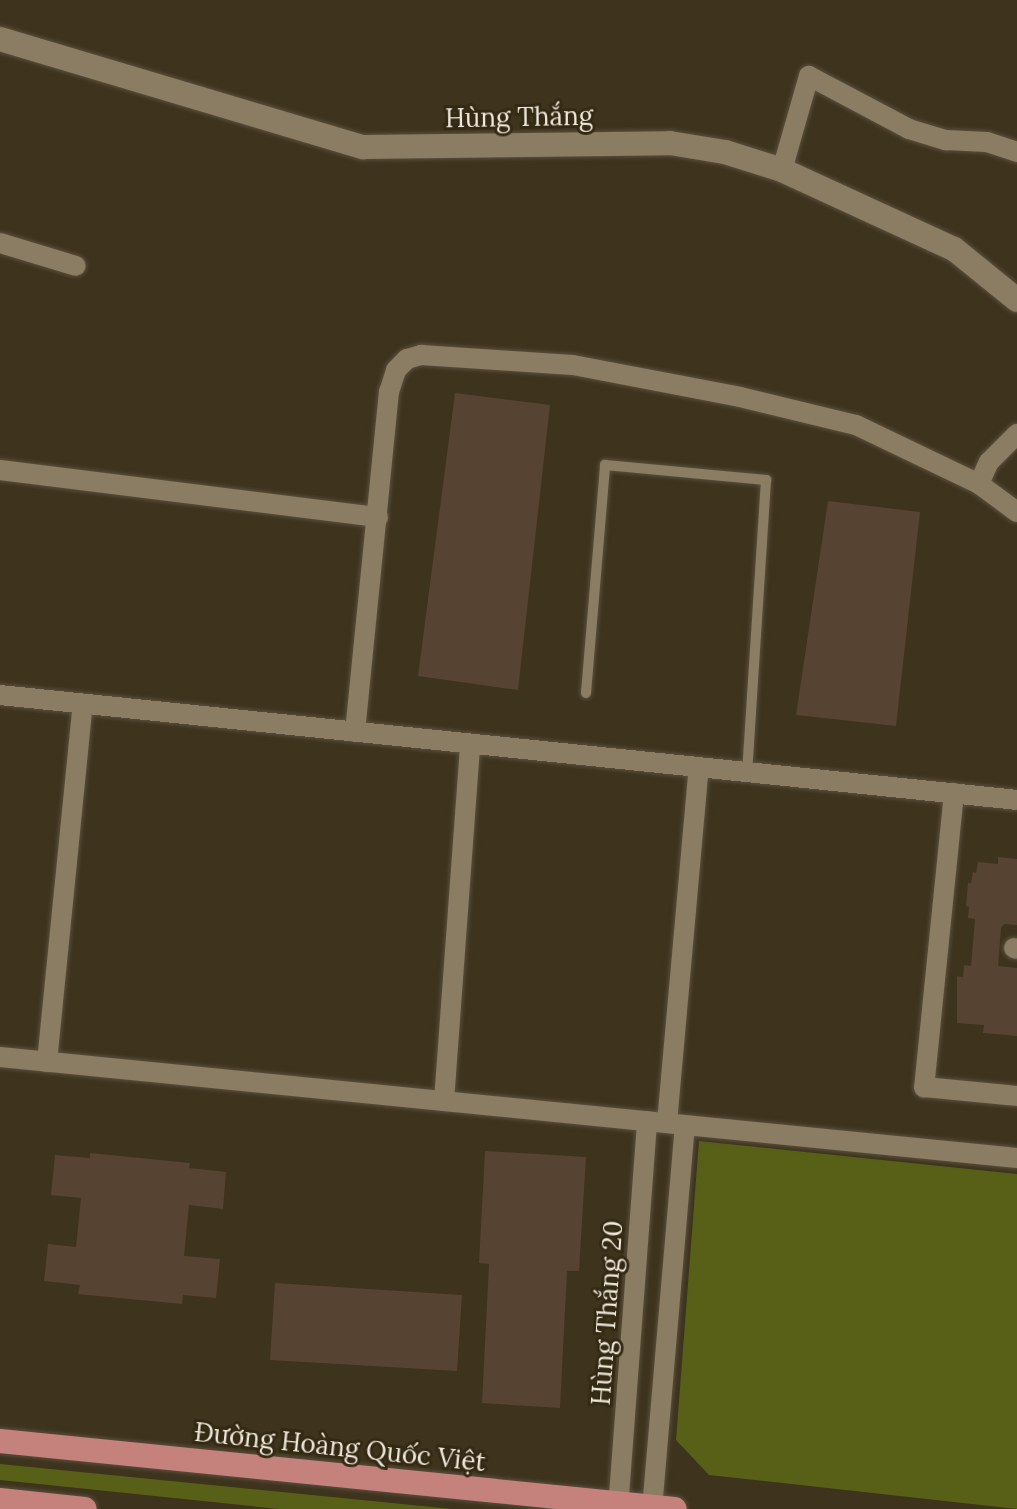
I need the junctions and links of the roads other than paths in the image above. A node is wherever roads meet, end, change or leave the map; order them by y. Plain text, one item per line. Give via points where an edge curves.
1 (0, 39) edge
2 (1017, 152) edge
3 (782, 170) junction
4 (0, 243) edge
5 (76, 266) dead end
6 (1017, 300) edge
7 (1017, 434) edge
8 (0, 470) edge
9 (979, 484) junction
10 (1017, 512) edge
11 (378, 517) junction
12 (586, 693) dead end
13 (0, 695) edge
14 (83, 704) junction
15 (355, 732) junction
16 (470, 744) junction
17 (699, 767) junction
18 (747, 772) junction
19 (954, 793) junction
20 (1017, 800) edge
21 (0, 1057) edge
22 (47, 1062) junction
23 (1017, 1096) edge
24 (444, 1101) junction
25 (666, 1123) junction
26 (1017, 1158) edge
27 (0, 1441) edge
28 (0, 1500) edge
29 (619, 1506) edge
30 (660, 1508) edge
31 (85, 1509) edge

1 - 3 street, Hùng Thắng via 363,147 670,143 725,152
2 - 3 street via 909,129 809,76
3 - 6 street, Hùng Thắng via 954,249
4 - 5 street
7 - 9 street via 989,462
8 - 11 street
9 - 10 street
9 - 11 street via 856,425 740,397 573,365 421,355 407,359 390,382
11 - 15 street
12 - 18 lane via 605,465 766,480
13 - 14 street
14 - 15 street
14 - 22 street
15 - 16 street
16 - 17 street
16 - 24 street
17 - 18 street
17 - 25 street, Hùng Thắng 20
18 - 19 street
19 - 20 street
19 - 23 street via 924,1087
21 - 22 street
22 - 24 street
24 - 25 street
25 - 26 street
25 - 29 street, Hùng Thắng 20
25 - 30 street
27 - 29 main road, Đường Hoàng Quốc Việt
28 - 31 main road
29 - 30 main road, Đường Hoàng Quốc Việt

